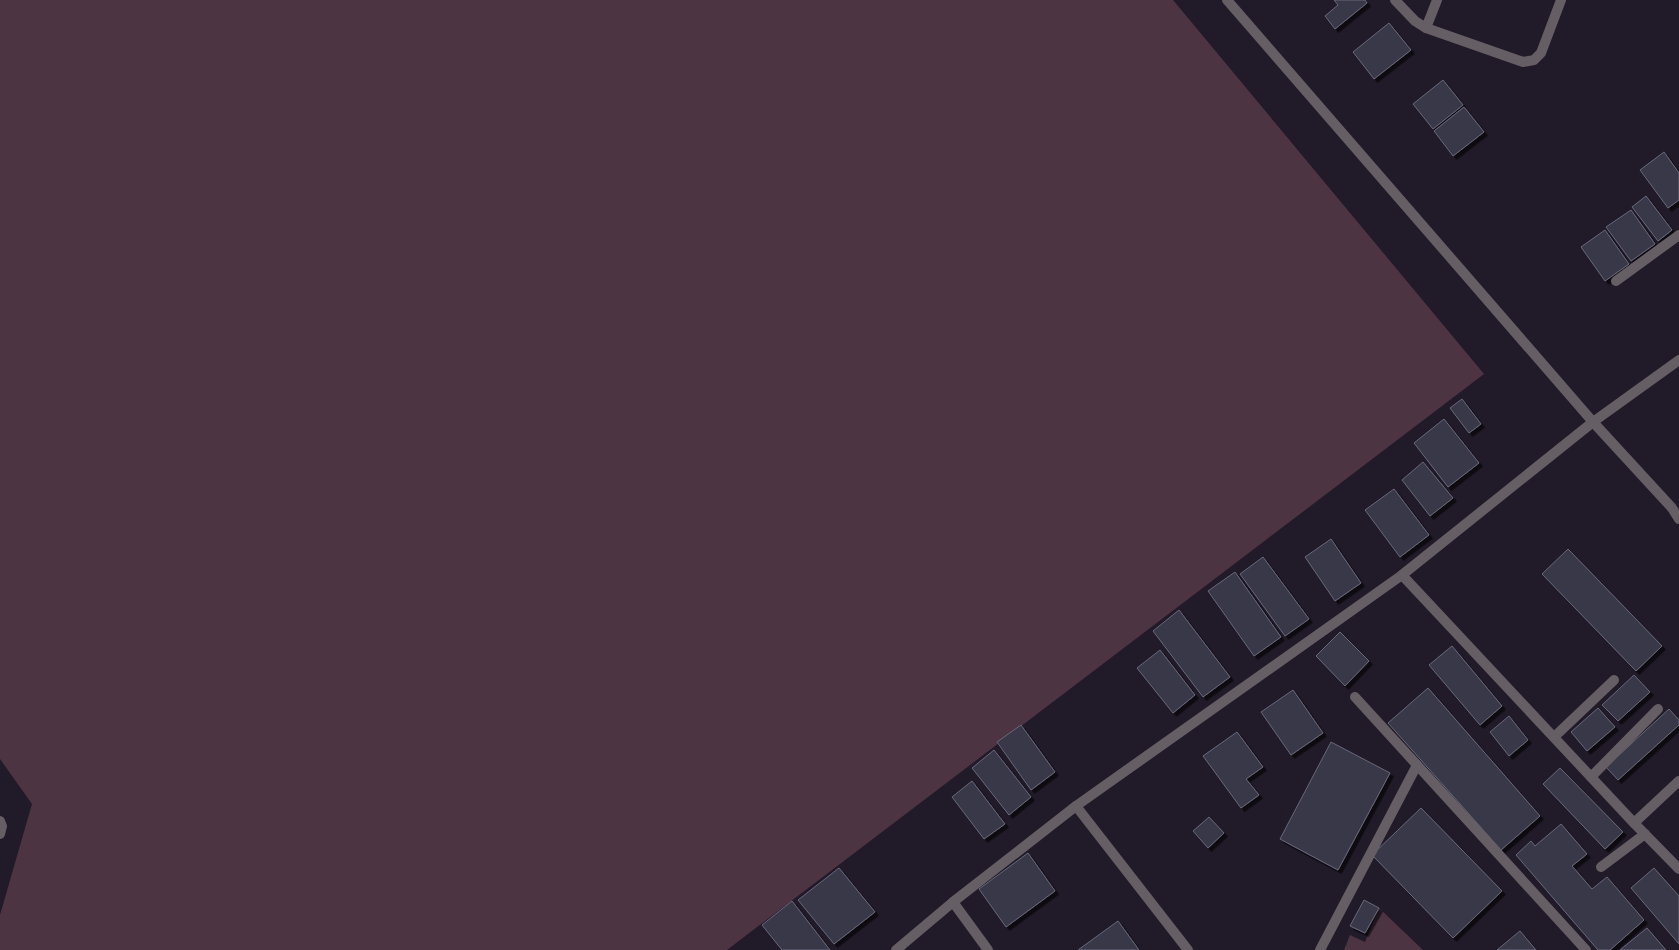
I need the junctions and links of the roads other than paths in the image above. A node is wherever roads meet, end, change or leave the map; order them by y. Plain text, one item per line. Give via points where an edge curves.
1 (1227, 0) edge
2 (1395, 0) edge
3 (1437, 0) edge
4 (1562, 0) edge
5 (1426, 28) junction
6 (1679, 235) edge
7 (1616, 281) dead end
8 (1679, 360) edge
9 (1593, 422) junction
10 (1676, 510) edge
11 (1679, 519) edge
12 (1402, 575) junction
13 (1614, 680) dead end
14 (1355, 697) dead end
15 (1658, 709) dead end
16 (1554, 737) junction
17 (1417, 765) junction
18 (1591, 777) junction
19 (1679, 781) edge
20 (1076, 806) junction
21 (0, 821) edge
22 (1634, 824) junction
23 (0, 834) edge
24 (1645, 834) junction
25 (1601, 867) dead end
26 (1679, 869) edge
27 (953, 902) junction
28 (896, 950) edge
29 (988, 950) edge
30 (1188, 950) edge
31 (1320, 950) edge
32 (1586, 950) edge

1 - 9 street
2 - 5 street via 1414,21
3 - 5 street
4 - 5 street via 1541,52 1534,60 1523,62
6 - 7 street
8 - 9 street
9 - 10 street
9 - 12 street
10 - 11 street
12 - 16 street
12 - 20 street
13 - 16 street
14 - 17 street
15 - 18 street
16 - 18 street
17 - 31 street
17 - 32 street
18 - 22 street
19 - 22 street
20 - 27 street
20 - 30 street
21 - 23 street
22 - 24 street
24 - 25 street
24 - 26 street
27 - 28 street
27 - 29 street

